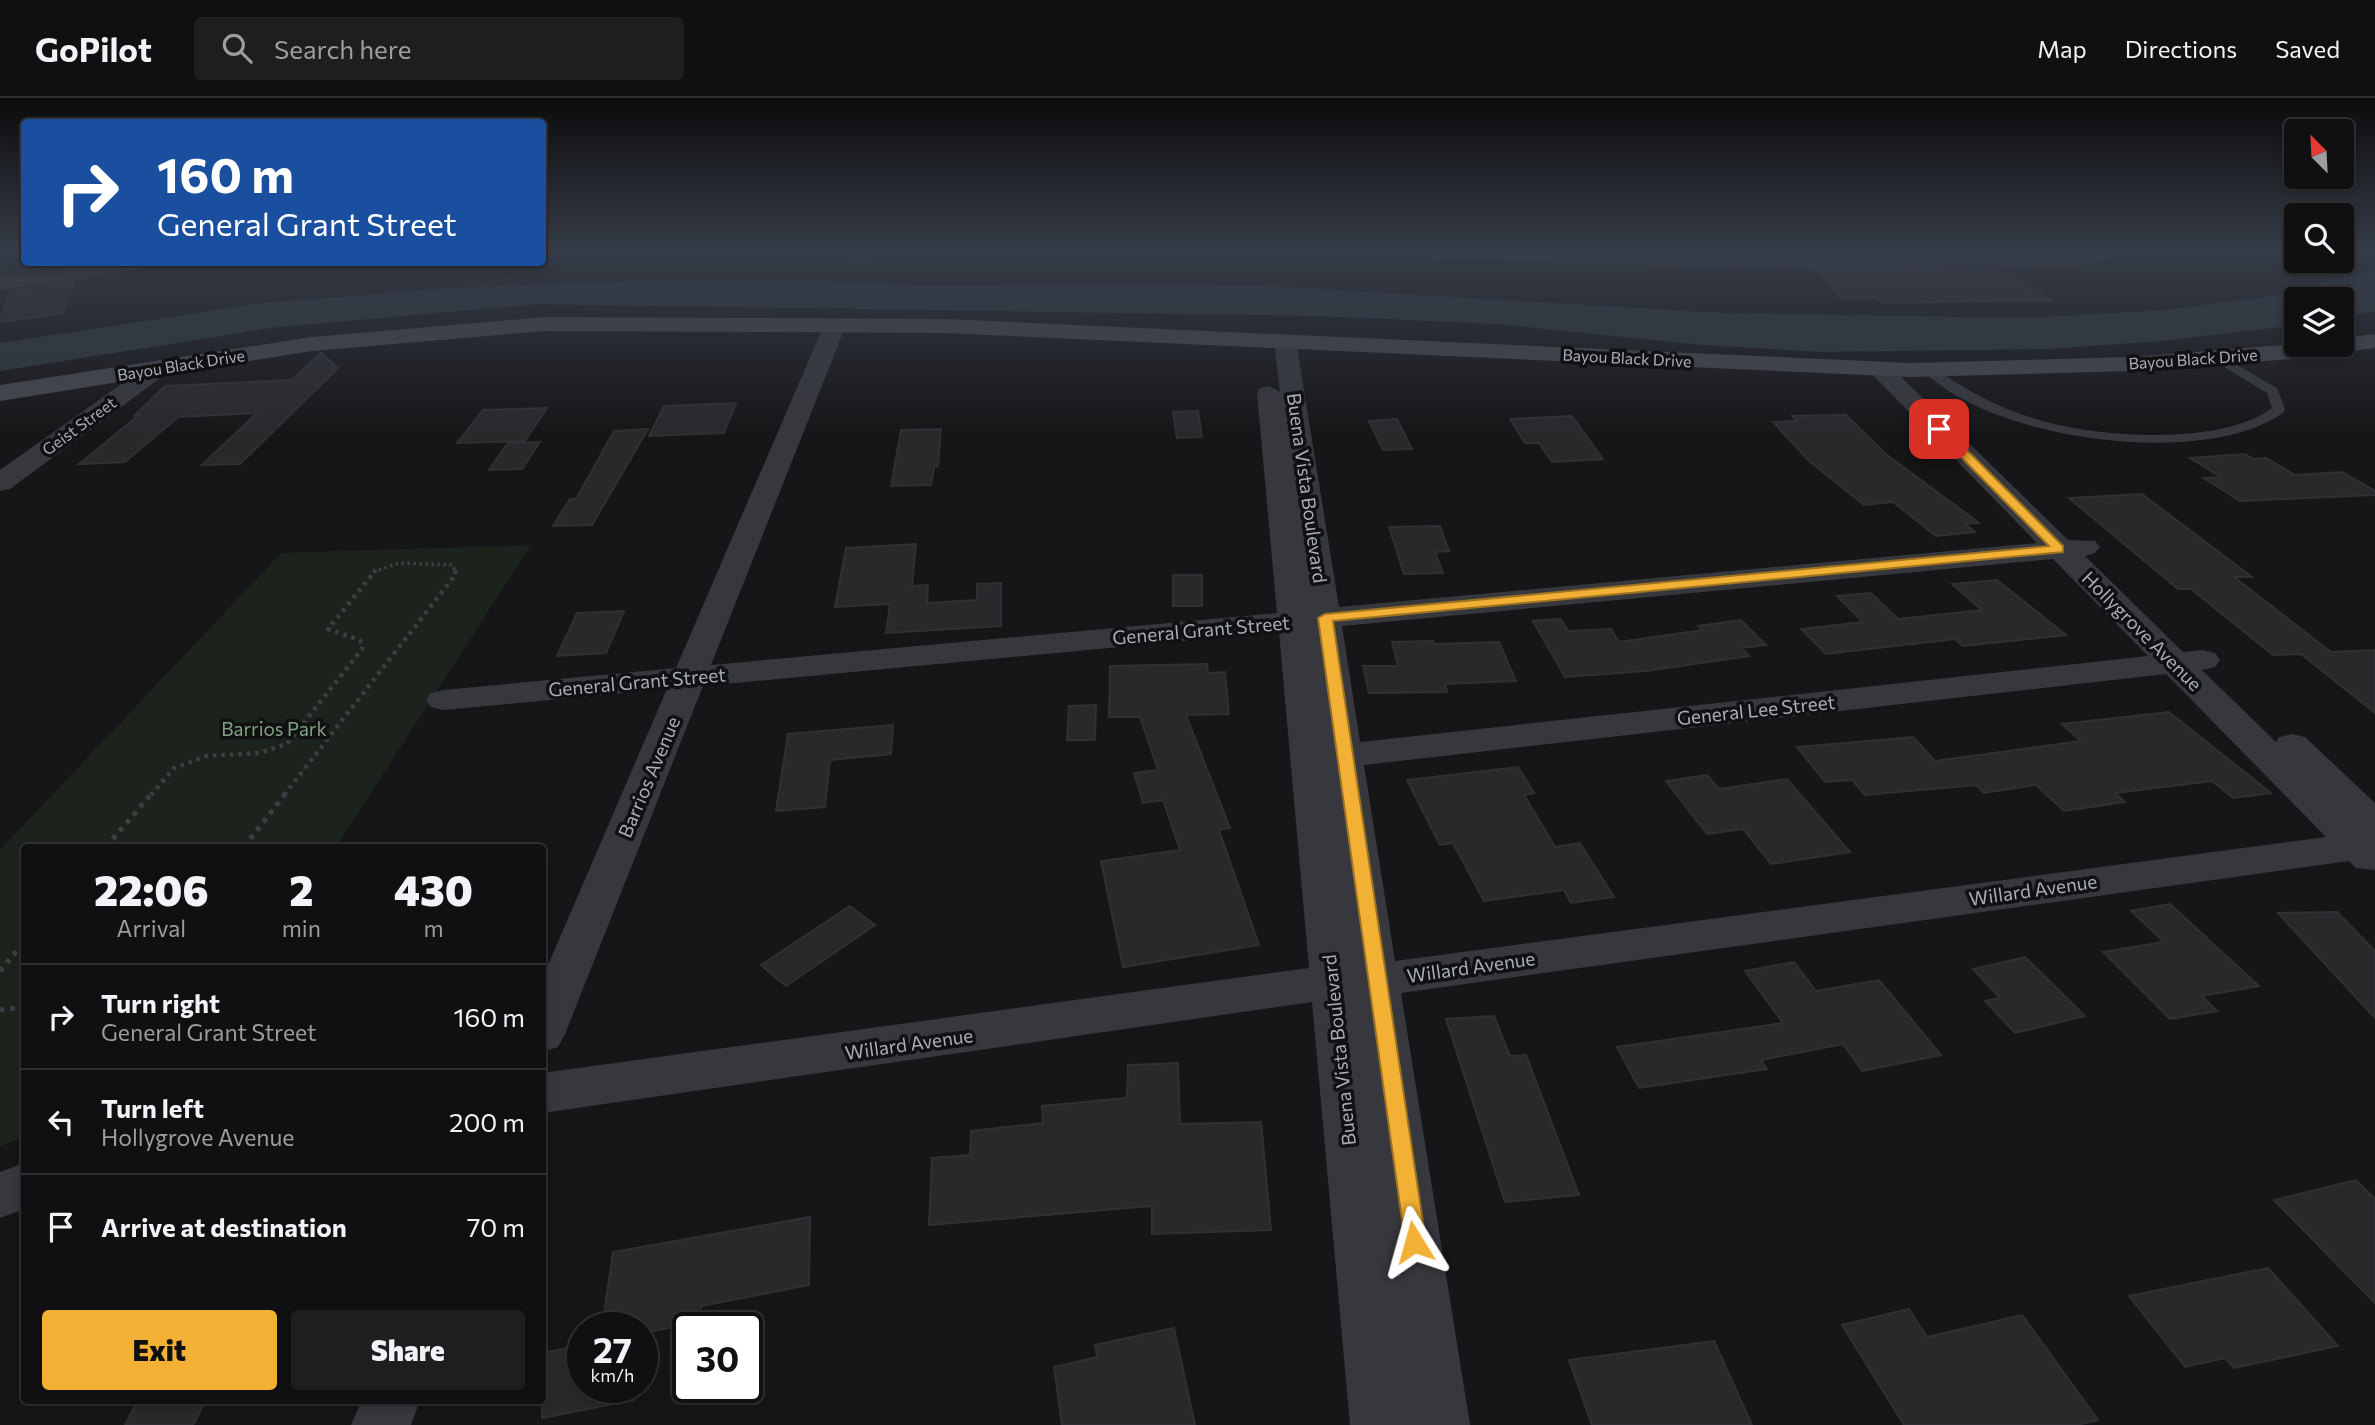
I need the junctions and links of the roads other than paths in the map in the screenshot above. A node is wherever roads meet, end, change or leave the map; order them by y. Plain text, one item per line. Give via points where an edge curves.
1 (835, 325) junction
2 (1274, 341) junction
3 (2375, 341) edge
4 (2218, 358) junction
5 (159, 368) junction
6 (1904, 370) junction
7 (0, 393) edge
8 (0, 483) edge
9 (2072, 548) junction
10 (1309, 620) junction
11 (2189, 662) junction
12 (690, 678) junction
13 (443, 700) dead end
14 (1326, 757) junction
15 (2371, 844) edge
16 (1377, 980) junction
17 (1332, 982) junction
18 (546, 1024) edge
19 (546, 1092) edge
20 (21, 1187) edge
21 (0, 1195) edge
22 (389, 1404) edge
23 (381, 1425) edge
24 (1380, 1425) edge
25 (1440, 1425) edge

1 - 2 main road, Bayou Black Drive
1 - 5 main road, Bayou Black Drive via 545,324 312,344
1 - 12 street, Barrios Avenue
2 - 6 main road, Bayou Black Drive
2 - 10 street, Buena Vista Boulevard
3 - 4 main road, Bayou Black Drive
4 - 6 main road, Bayou Black Drive via 2054,368
4 - 6 lane via 2273,391 2279,409 2264,423 2236,434 2120,439 2083,435 1990,408
5 - 7 main road, Bayou Black Drive
5 - 8 street, Geist Street
6 - 9 street, Hollygrove Avenue
9 - 10 street, General Grant Street
9 - 11 street, Hollygrove Avenue
10 - 12 street, General Grant Street
10 - 14 street, Buena Vista Boulevard
11 - 14 street, General Lee Street
11 - 15 street, Hollygrove Avenue
12 - 13 street, General Grant Street
12 - 18 street, Barrios Avenue
14 - 16 street, Buena Vista Boulevard
14 - 17 street, Buena Vista Boulevard
15 - 16 street, Willard Avenue
16 - 17 street, Willard Avenue
16 - 25 street, Buena Vista Boulevard
17 - 19 street, Willard Avenue
17 - 24 street, Buena Vista Boulevard
20 - 21 street
22 - 23 street

